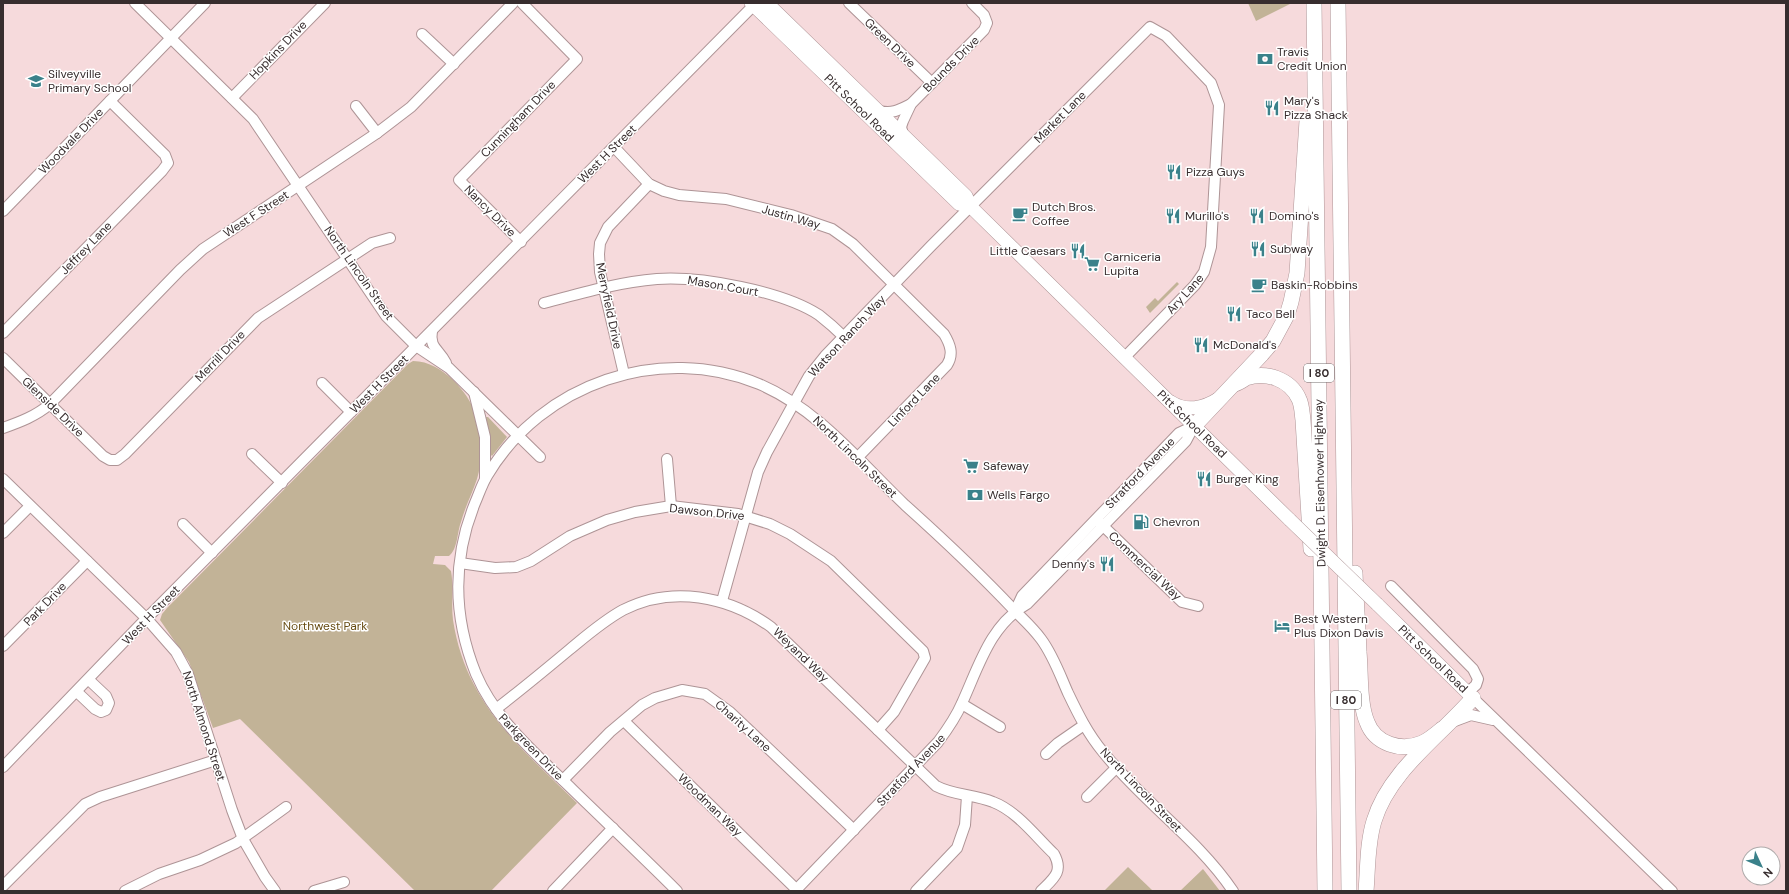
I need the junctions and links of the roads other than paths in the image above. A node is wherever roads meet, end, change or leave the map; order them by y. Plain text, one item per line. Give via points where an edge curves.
1 (135, 3) edge
2 (206, 3) edge
3 (325, 3) edge
4 (513, 3) edge
5 (522, 3) edge
6 (767, 3) edge
7 (849, 3) edge
8 (972, 3) edge
9 (1314, 3) edge
10 (1338, 3) edge
11 (753, 4) edge
12 (1150, 27) joint
13 (422, 34) dead end
14 (171, 38) junction
15 (454, 64) junction
16 (1316, 81) junction
17 (932, 83) junction
18 (232, 98) junction
19 (110, 101) junction
20 (911, 104) junction
21 (356, 106) dead end
22 (880, 111) junction
23 (376, 133) junction
24 (903, 134) junction
25 (614, 148) junction
26 (458, 180) joint
27 (649, 184) junction
28 (299, 186) junction
29 (971, 207) junction
30 (3, 211) edge
31 (390, 238) dead end
32 (521, 242) junction
33 (347, 259) junction
34 (894, 285) junction
35 (603, 288) junction
36 (544, 303) dead end
37 (432, 331) junction
38 (3, 333) edge
39 (944, 334) joint
40 (844, 337) junction
41 (416, 346) junction
42 (3, 358) edge
43 (1124, 358) junction
44 (449, 368) junction
45 (624, 374) junction
46 (322, 383) dead end
47 (1230, 389) junction
48 (474, 392) junction
49 (1166, 399) junction
50 (794, 403) junction
51 (50, 404) junction
52 (351, 412) junction
53 (1194, 426) junction
54 (3, 428) edge
55 (518, 435) junction
56 (252, 454) dead end
57 (103, 456) joint
58 (540, 457) dead end
59 (857, 458) junction
60 (667, 459) dead end
61 (3, 479) edge
62 (485, 479) junction
63 (282, 483) junction
64 (30, 506) junction
65 (671, 506) junction
66 (1344, 508) junction
67 (745, 516) junction
68 (1096, 519) junction
69 (183, 524) dead end
70 (1104, 526) junction
71 (3, 533) edge
72 (212, 553) junction
73 (87, 561) junction
74 (460, 563) junction
75 (1391, 586) dead end
76 (722, 601) junction
77 (1198, 606) dead end
78 (1015, 611) junction
79 (147, 619) junction
80 (3, 646) edge
81 (1322, 665) junction
82 (89, 680) junction
83 (77, 692) junction
84 (1470, 695) junction
85 (962, 704) junction
86 (496, 709) junction
87 (624, 721) junction
88 (1497, 721) junction
89 (1084, 725) junction
90 (1000, 727) dead end
91 (1443, 728) junction
92 (878, 730) junction
93 (1046, 754) dead end
94 (216, 760) junction
95 (3, 767) edge
96 (916, 767) junction
97 (1116, 768) junction
98 (562, 780) junction
99 (968, 796) junction
100 (1087, 797) dead end
101 (286, 807) dead end
102 (613, 828) junction
103 (854, 830) junction
104 (243, 839) junction
105 (344, 882) dead end
106 (3, 886) edge
107 (675, 890) edge
108 (796, 890) edge
109 (125, 891) edge
110 (275, 891) edge
111 (314, 891) edge
112 (553, 891) edge
113 (916, 891) edge
114 (1041, 891) edge
115 (1233, 891) edge
116 (1325, 891) edge
117 (1349, 891) edge
118 (1366, 891) edge
119 (1672, 891) edge

1 - 14 street, North Lincoln Street
2 - 14 street, Woodvale Drive
3 - 18 street, Hopkins Drive
4 - 15 street, West F Street
5 - 26 street, Cunningham Drive via 577,59
6 - 22 main road, Pitt School Road
7 - 17 street, Green Drive
8 - 17 street, Bounds Drive via 984,15 987,23 984,30
9 - 16 highway, Dwight D. Eisenhower Highway / I 80
10 - 66 highway, Dwight D. Eisenhower Highway / I 80
11 - 25 street, West H Street
11 - 29 main road, Pitt School Road via 959,204
12 - 29 street, Market Lane
12 - 43 street, Ary Lane via 1166,36 1211,83 1218,105 1211,247 1204,272 1195,285
13 - 15 street
14 - 18 street, North Lincoln Street
14 - 19 street, Woodvale Drive
15 - 23 street, West F Street via 411,107
16 - 47 highway via 1307,115 1297,273 1291,302 1273,340
16 - 81 highway, Dwight D. Eisenhower Highway / I 80
17 - 20 street, Bounds Drive
18 - 28 street, North Lincoln Street via 253,119
19 - 30 street, Woodvale Drive
19 - 38 street, Jeffrey Lane via 165,155 168,163
20 - 22 street, Bounds Drive via 894,112
20 - 24 street, Bounds Drive via 901,127
21 - 23 street
22 - 24 main road, Pitt School Road
23 - 28 street, West F Street
24 - 29 main road, Pitt School Road via 966,196
25 - 27 street, Justin Way
25 - 32 street, West H Street
26 - 32 street, Nancy Drive
27 - 34 street, Justin Way via 679,195 726,199 791,215 832,229 853,244
27 - 35 street, Merryfield Drive via 608,227 603,237 599,254
28 - 33 street, North Lincoln Street
28 - 51 street, West F Street via 203,249
29 - 34 street, Watson Ranch Way
29 - 43 main road, Pitt School Road
31 - 33 street via 372,243
32 - 37 street, West H Street
33 - 41 street, North Lincoln Street via 381,309
33 - 57 street, Merrill Drive via 258,318 125,454 117,460
34 - 39 street, Justin Way
34 - 40 street, Watson Ranch Way
35 - 36 street, Mason Court
35 - 40 street, Mason Court via 657,279 695,279 728,285 762,293 807,309 819,315
35 - 45 street, Merryfield Drive
37 - 41 street, West H Street
37 - 44 street via 432,345
39 - 59 street, Linford Lane via 950,343 951,353 947,365
40 - 50 street, Watson Ranch Way via 813,371
41 - 44 street, North Lincoln Street
41 - 52 street, West H Street
42 - 51 street, Glenside Drive
43 - 49 main road, Pitt School Road
44 - 48 street, North Lincoln Street
45 - 50 street, North Lincoln Street via 675,368 721,372 758,384
45 - 55 street, North Lincoln Street via 596,383 564,398
46 - 52 street
47 - 49 main road via 1201,407 1173,404
47 - 53 highway
47 - 81 highway via 1246,378 1272,376 1294,390 1302,407 1314,597
48 - 55 street, North Lincoln Street
48 - 62 street via 485,437
49 - 53 main road, Pitt School Road
50 - 59 street, North Lincoln Street via 816,418
50 - 67 street, Watson Ranch Way via 764,458
51 - 54 street, West F Street via 29,418
51 - 57 street, Glenside Drive
52 - 63 street, West H Street
53 - 68 street, Stratford Avenue via 1179,433
53 - 70 street, Stratford Avenue via 1186,441
53 - 84 main road, Pitt School Road, bridge
55 - 58 street
55 - 62 street, Parkgreen Drive
56 - 63 street
59 - 78 street, North Lincoln Street via 974,568
60 - 65 street
61 - 64 street, North Almond Street
62 - 74 street, Parkgreen Drive via 465,530
63 - 72 street, West H Street
64 - 71 street
64 - 73 street, North Almond Street
65 - 67 street, Dawson Drive
65 - 74 street, Dawson Drive via 606,520 570,536 532,561 516,567 495,568
66 - 91 highway via 1352,537 1366,721 1376,736 1388,745 1402,747 1424,742
66 - 117 highway, Dwight D. Eisenhower Highway / I 80
67 - 76 street, Watson Ranch Way
67 - 92 street, Dawson Drive via 790,534 831,560 923,651 925,658 894,712
68 - 70 street, Commercial Way
68 - 78 street, Stratford Avenue via 1022,596
69 - 72 street
70 - 77 street, Commercial Way via 1182,602
70 - 78 street, Stratford Avenue via 1027,604
72 - 79 street, West H Street
73 - 79 street, North Almond Street
73 - 80 street, Park Drive
74 - 86 street, Parkgreen Drive via 457,591 462,633 482,687
75 - 84 street via 1473,669 1478,679
76 - 86 street, Weyand Way via 700,596 672,597 623,610 600,625
76 - 92 street, Weyand Way via 760,618 772,627
78 - 85 street, Stratford Avenue via 1003,623 986,648
78 - 89 street, North Lincoln Street via 1042,640
79 - 82 street, West H Street
79 - 94 street, North Almond Street via 173,648 188,674
81 - 116 highway, Dwight D. Eisenhower Highway / I 80
82 - 83 street, West H Street
82 - 83 street via 106,696 109,703 106,710 100,712 95,709
83 - 95 street, West H Street
84 - 88 street, Pitt School Road
84 - 91 highway
85 - 90 street
85 - 96 street, Stratford Avenue via 952,723
86 - 98 street, Parkgreen Drive
87 - 98 street, Charity Lane via 592,748
87 - 103 street, Charity Lane via 642,705 668,693 682,690 705,694 730,712
87 - 108 street, Woodman Way
88 - 91 street via 1471,715
88 - 119 street, Pitt School Road
89 - 93 street
89 - 97 street, North Lincoln Street
91 - 118 highway via 1404,770 1381,804 1370,838
92 - 96 street, Weyand Way
94 - 104 street, North Almond Street
94 - 106 street via 91,800 80,807
96 - 99 street, Weyand Way via 936,786
96 - 103 street, Stratford Avenue
97 - 100 street
97 - 115 street, North Lincoln Street via 1204,854
98 - 102 street, Parkgreen Drive
99 - 113 street via 965,825 957,848
99 - 114 street, Weyand Way via 980,797 1004,807 1054,854 1059,863 1058,872
101 - 104 street
102 - 107 street, Parkgreen Drive
102 - 112 street
103 - 108 street, Stratford Avenue
104 - 109 street
104 - 110 street, North Almond Street
105 - 111 street

